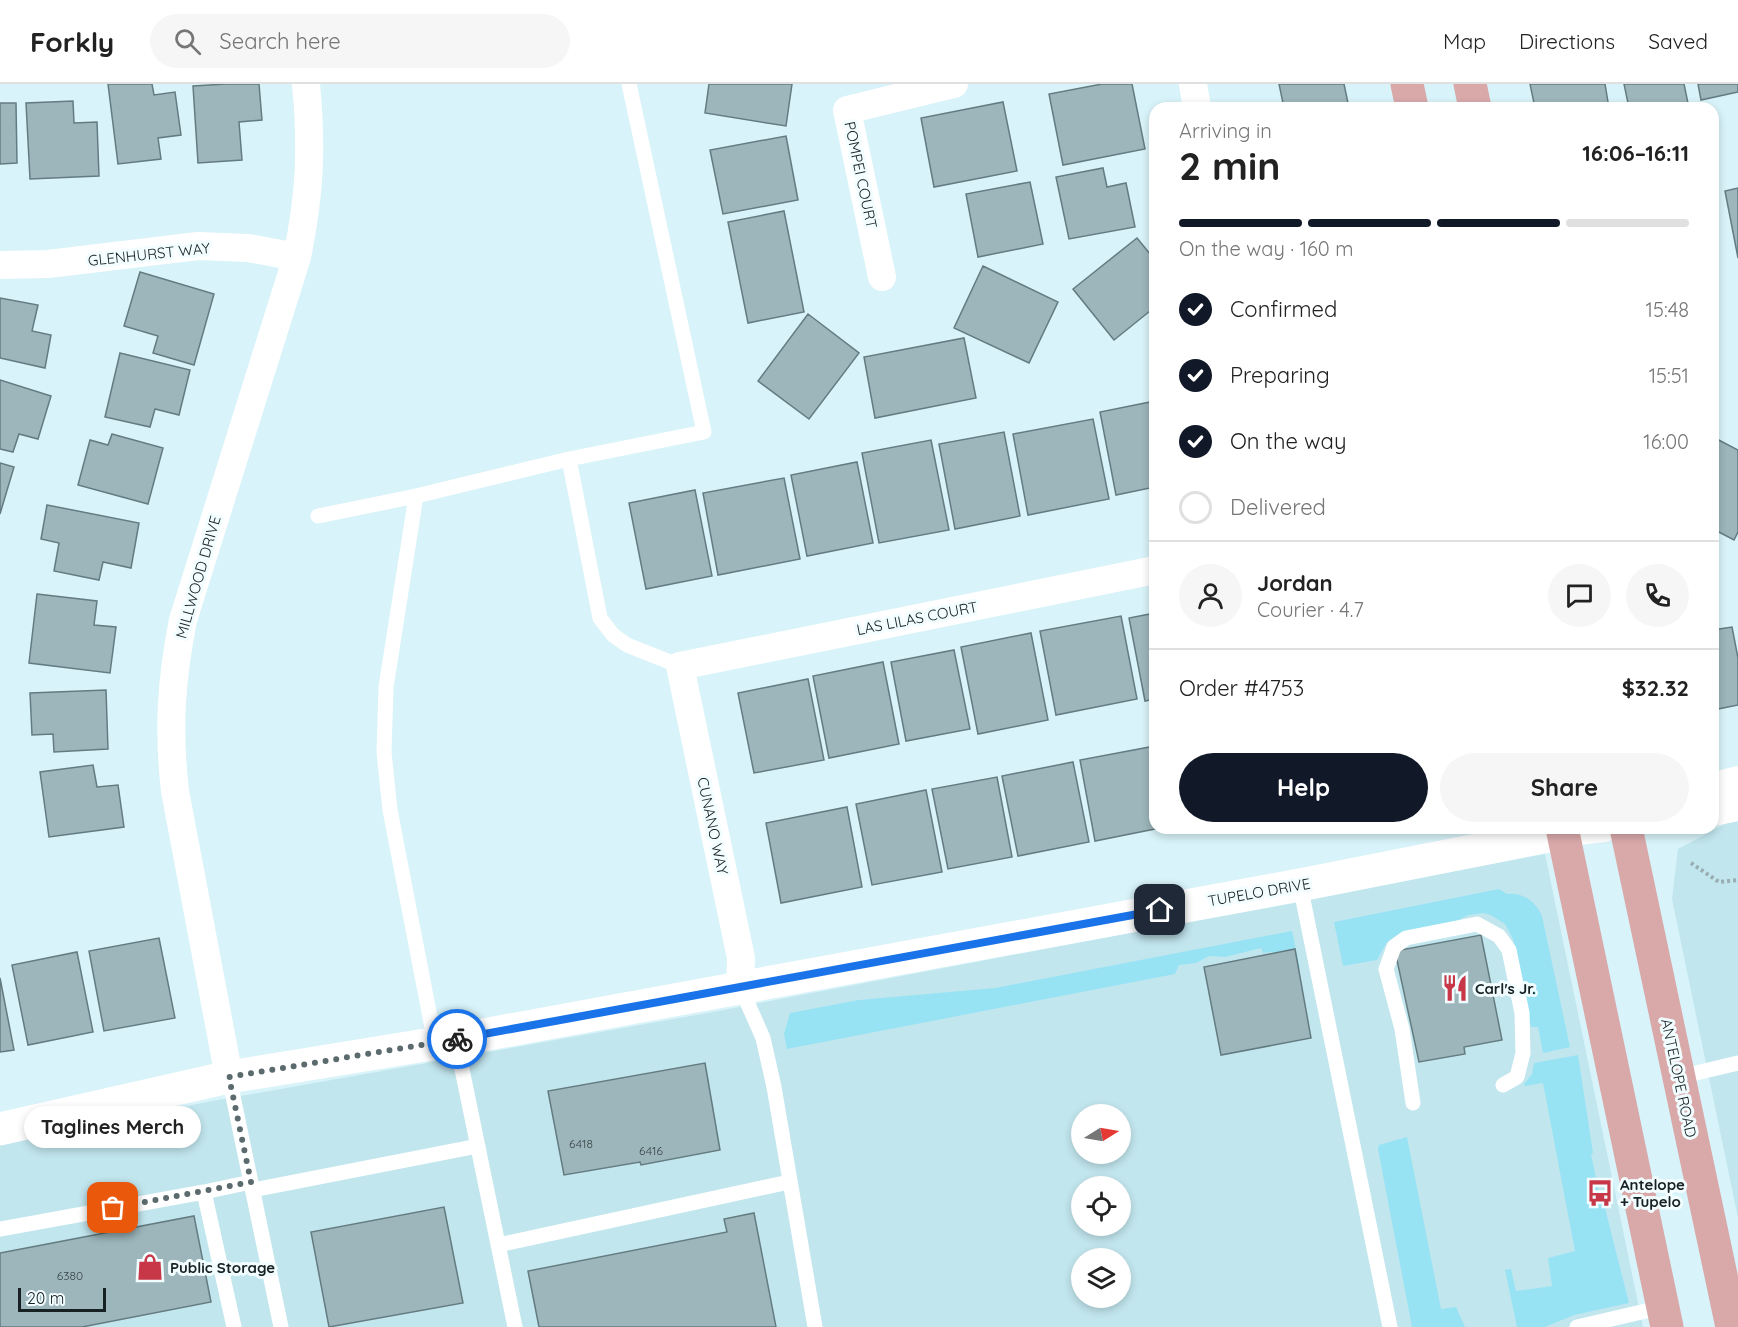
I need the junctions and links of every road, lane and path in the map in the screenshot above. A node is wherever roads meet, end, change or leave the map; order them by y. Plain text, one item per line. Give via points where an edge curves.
1 (306, 84) edge
2 (629, 84) edge
3 (954, 84) edge
4 (1193, 84) edge
5 (1407, 84) edge
6 (1447, 84) edge
7 (1470, 84) edge
8 (1196, 102) edge
9 (1411, 102) edge
10 (1451, 102) edge
11 (1474, 102) edge
12 (297, 257) junction
13 (0, 265) edge
14 (882, 277) dead end
15 (569, 459) junction
16 (416, 496) junction
17 (318, 516) dead end
18 (1149, 571) edge
19 (680, 666) junction
20 (1738, 780) edge
21 (1719, 785) edge
22 (1738, 807) edge
23 (1719, 811) edge
24 (1549, 834) edge
25 (1569, 834) edge
26 (1627, 834) edge
27 (1691, 863) dead end
28 (1738, 880) edge
29 (1300, 885) junction
30 (740, 986) junction
31 (446, 1041) junction
32 (1738, 1063) edge
33 (229, 1077) junction
34 (1679, 1077) junction
35 (1503, 1085) dead end
36 (1413, 1103) dead end
37 (0, 1129) edge
38 (477, 1146) junction
39 (789, 1182) junction
40 (252, 1186) junction
41 (204, 1192) junction
42 (0, 1229) edge
43 (498, 1245) junction
44 (1665, 1317) edge
45 (1733, 1320) edge
46 (234, 1327) edge
47 (280, 1327) edge
48 (515, 1327) edge
49 (815, 1327) edge
50 (1390, 1327) edge
51 (1577, 1327) edge

1 - 12 street, MILLWOOD DRIVE via 310,176
2 - 15 lane via 704,432
3 - 14 street, POMPEI COURT via 848,110
4 - 8 street
5 - 9 main road
6 - 10 main road
7 - 11 main road
12 - 13 street, GLENHURST WAY via 248,248 198,246 48,264
12 - 33 street, MILLWOOD DRIVE via 183,620 170,705 175,791
15 - 16 lane
15 - 19 lane via 600,618 613,636 627,645
16 - 17 lane
16 - 31 lane via 386,687 384,752 390,810
18 - 19 street, LAS LILAS COURT
19 - 30 street, CUNANO WAY via 741,958
20 - 21 street
22 - 23 street
24 - 29 street, TUPELO DRIVE
25 - 44 main road
26 - 34 main road, ANTELOPE ROAD
27 - 28 path via 1719,882
29 - 30 street, TUPELO DRIVE
29 - 50 lane
30 - 31 street, TUPELO DRIVE
30 - 39 lane via 763,1038
31 - 33 street, TUPELO DRIVE
31 - 38 lane
32 - 34 lane
33 - 37 street, TUPELO DRIVE
33 - 40 lane
34 - 45 main road, ANTELOPE ROAD
35 - 36 lane via 1517,1077 1523,1053 1522,1013 1509,950 1499,936 1477,924 1406,938 1394,947 1386,969 1402,1029
38 - 40 lane
38 - 43 lane
39 - 43 lane
39 - 49 lane
40 - 41 lane
40 - 47 lane
41 - 42 lane
41 - 46 lane
43 - 48 lane
44 - 51 lane

